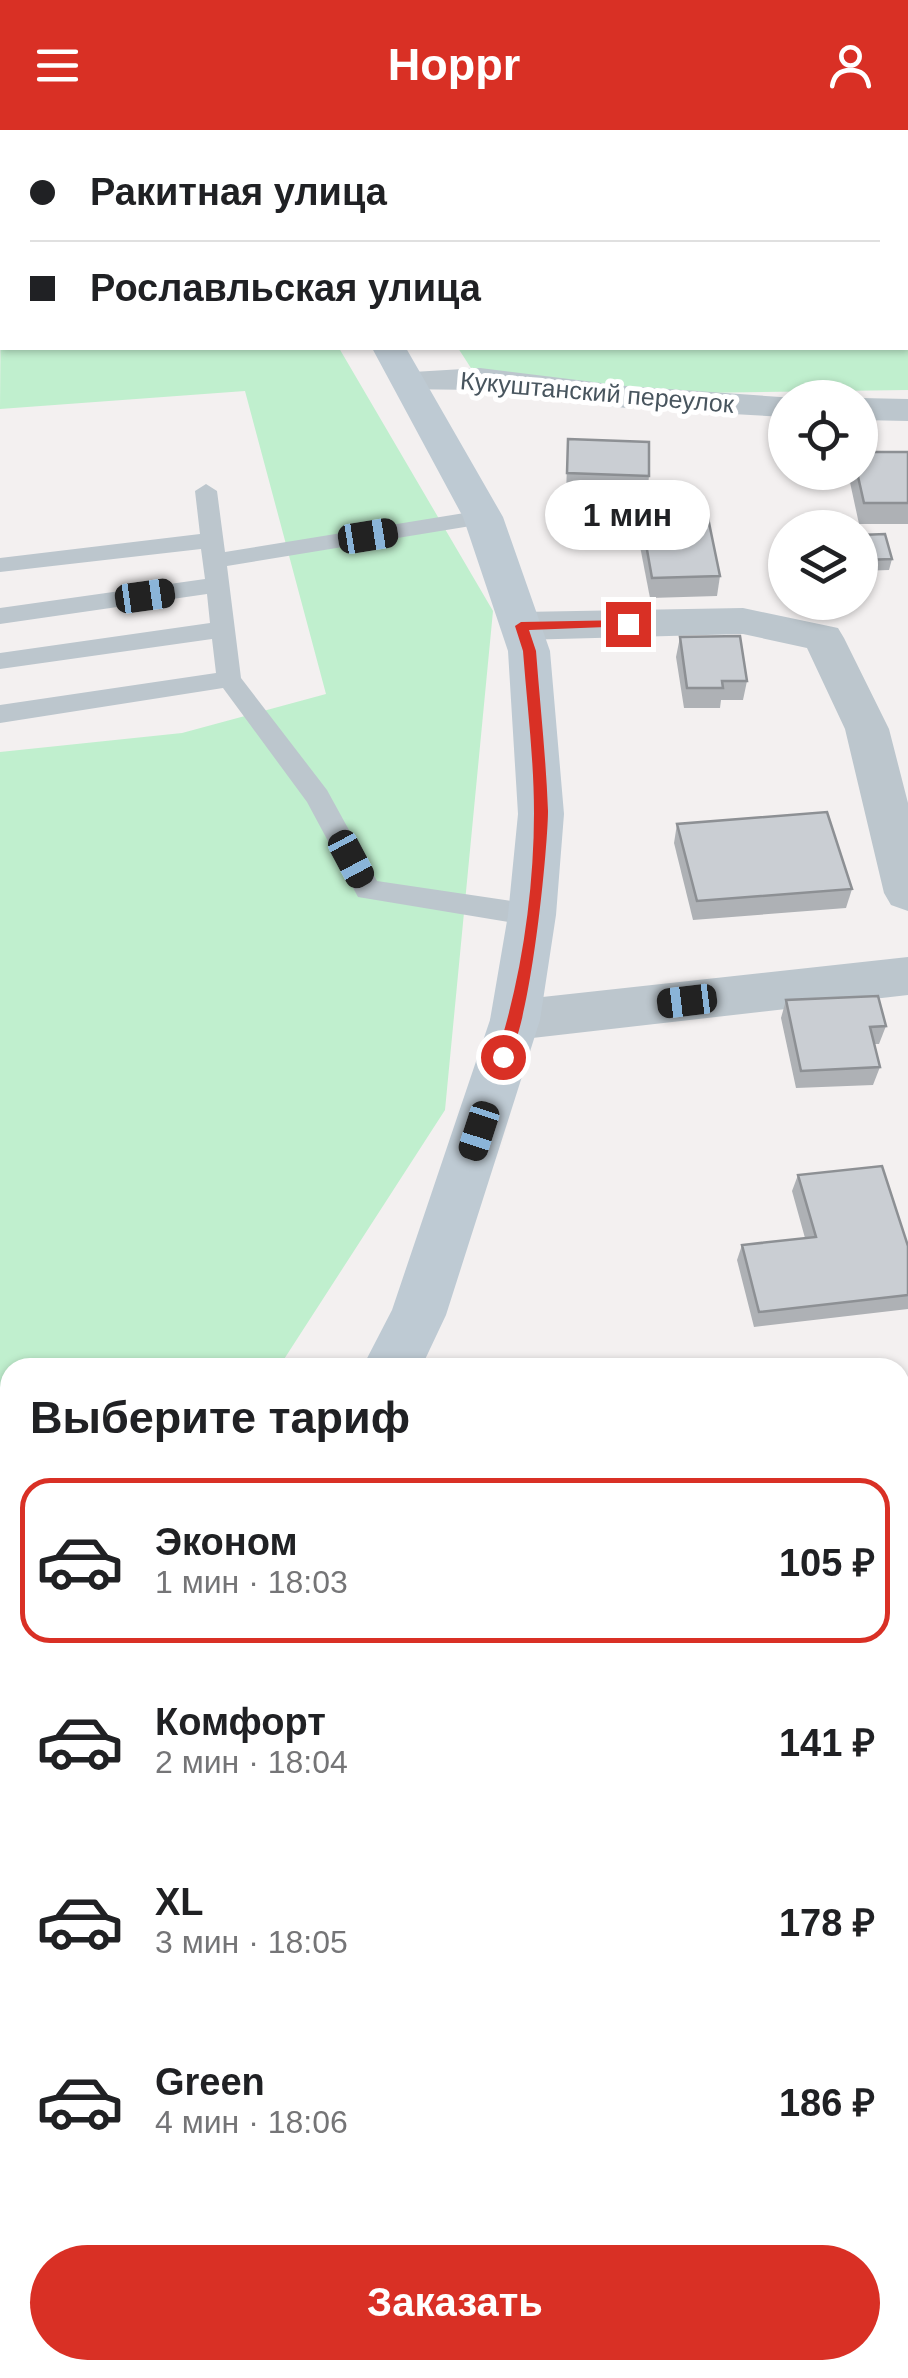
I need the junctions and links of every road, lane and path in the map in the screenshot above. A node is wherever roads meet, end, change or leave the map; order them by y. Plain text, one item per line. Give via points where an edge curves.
1 (399, 364) edge
2 (768, 405) edge
3 (878, 409) edge
4 (908, 410) edge
5 (206, 490) dead end
6 (482, 517) junction
7 (215, 562) junction
8 (0, 566) edge
9 (0, 616) edge
10 (521, 626) junction
11 (223, 629) junction
12 (0, 661) edge
13 (229, 680) junction
14 (0, 714) edge
15 (908, 894) edge
16 (532, 915) junction
17 (908, 976) edge
18 (515, 1020) junction
19 (396, 1358) edge

1 - 2 street, Кукуштанский переулок via 626,397
1 - 6 street
3 - 4 street
5 - 7 lane
6 - 7 lane
6 - 10 street
7 - 8 lane
7 - 9 lane
7 - 11 lane
10 - 15 street via 743,621 823,638 866,729
10 - 16 street via 530,651 541,814
11 - 12 lane
11 - 13 lane
13 - 14 lane
13 - 16 lane via 318,797 368,890
16 - 18 street
17 - 18 street
18 - 19 street via 418,1315

